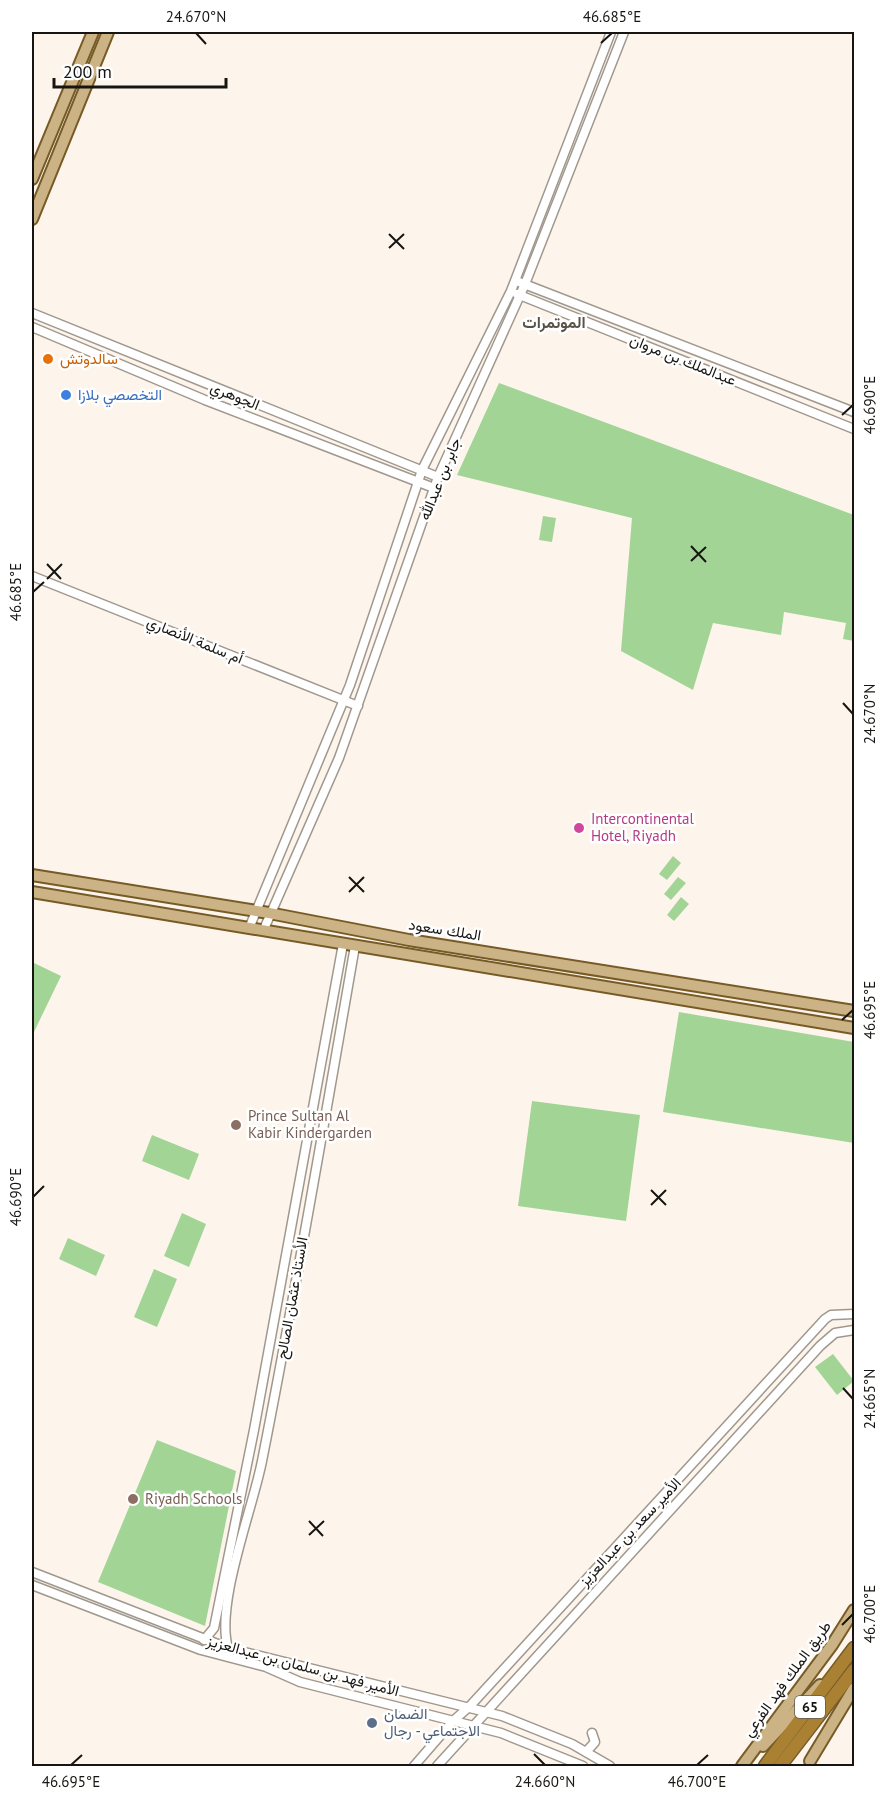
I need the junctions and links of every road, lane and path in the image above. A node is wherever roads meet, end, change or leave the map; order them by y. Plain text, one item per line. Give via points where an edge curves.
1 (87, 32) edge
2 (93, 32) edge
3 (108, 32) edge
4 (610, 32) edge
5 (624, 32) edge
6 (87, 45) junction
7 (32, 179) edge
8 (32, 219) edge
9 (515, 280) junction
10 (525, 284) junction
11 (511, 291) junction
12 (520, 295) junction
13 (32, 314) edge
14 (32, 327) edge
15 (833, 403) junction
16 (855, 412) edge
17 (827, 418) junction
18 (855, 429) edge
19 (422, 470) junction
20 (438, 477) junction
21 (419, 482) junction
22 (435, 488) junction
23 (32, 576) edge
24 (344, 700) junction
25 (358, 706) junction
26 (32, 875) edge
27 (32, 892) edge
28 (255, 912) junction
29 (269, 913) junction
30 (250, 926) junction
31 (264, 929) junction
32 (343, 944) junction
33 (355, 946) junction
34 (818, 1005) junction
35 (855, 1007) edge
36 (855, 1011) edge
37 (855, 1028) edge
38 (855, 1314) edge
39 (855, 1330) edge
40 (32, 1572) edge
41 (32, 1585) edge
42 (855, 1610) edge
43 (214, 1628) junction
44 (224, 1630) junction
45 (204, 1640) junction
46 (228, 1648) junction
47 (853, 1650) edge
48 (855, 1670) edge
49 (855, 1688) edge
50 (855, 1702) edge
51 (470, 1706) junction
52 (485, 1711) junction
53 (453, 1721) junction
54 (473, 1726) junction
55 (592, 1733) dead end
56 (586, 1752) junction
57 (807, 1764) edge
58 (414, 1767) edge
59 (437, 1767) edge
60 (583, 1767) edge
61 (610, 1767) edge
62 (743, 1767) edge
63 (765, 1767) edge
64 (780, 1767) edge

1 - 6 street
2 - 6 main road
3 - 8 main road
4 - 9 street, جابر بن عبدالله
5 - 10 street, جابر بن عبدالله
6 - 7 main road
9 - 10 street, عبدالملك بن مروان
9 - 11 street, جابر بن عبدالله
10 - 12 street, جابر بن عبدالله
10 - 15 street, عبدالملك بن مروان
11 - 12 street, عبدالملك بن مروان
11 - 19 street, جابر بن عبدالله
12 - 17 street, عبدالملك بن مروان
12 - 20 street, جابر بن عبدالله
13 - 19 street, الجوهري
14 - 21 street, الجوهري via 194,396
15 - 16 street, عبدالملك بن مروان
15 - 17 street
17 - 18 street, عبدالملك بن مروان
19 - 20 street, الجوهري
19 - 21 street, جابر بن عبدالله
20 - 22 street, جابر بن عبدالله
21 - 22 street, الجوهري
21 - 24 street, جابر بن عبدالله
22 - 25 street, جابر بن عبدالله
23 - 24 street, أم سلمة الأنصاري
24 - 25 street, أم سلمة الأنصاري
24 - 28 street, جابر بن عبدالله
25 - 29 street, جابر بن عبدالله via 339,758
26 - 28 main road, الملك سعود
27 - 30 main road, الملك سعود
28 - 29 main road, الملك سعود
28 - 30 street, جابر بن عبدالله
29 - 31 street, جابر بن عبدالله
29 - 34 main road, الملك سعود via 409,940
30 - 31 main road, الملك سعود
31 - 32 main road, الملك سعود
32 - 33 main road, الملك سعود
32 - 43 street, الأستاذ عثمان الصالح
33 - 37 main road, الملك سعود
33 - 44 street, الأستاذ عثمان الصالح via 262,1464 234,1572
34 - 35 main road
34 - 36 main road, الملك سعود
38 - 51 street, الأمير سعد بن عبدالعزيز via 825,1319
39 - 52 street, الأمير سعد بن عبدالعزيز via 836,1333 820,1346
40 - 45 street, الأمير فهد بن سلمان بن عبدالعزيز
41 - 53 street, الأمير فهد بن سلمان بن عبدالعزيز via 201,1650 266,1667 300,1682
42 - 62 main road, طريق الملك فهد الفرعي
43 - 44 street
43 - 45 street, الأستاذ عثمان الصالح
44 - 46 street, الأستاذ عثمان الصالح
45 - 46 street, الأمير فهد بن سلمان بن عبدالعزيز
46 - 51 street, الأمير فهد بن سلمان بن عبدالعزيز
47 - 62 main road
47 - 63 highway, 65
48 - 64 highway, 65
49 - 57 main road
50 - 57 main road
51 - 52 street, الأمير فهد بن سلمان بن عبدالعزيز
51 - 53 street, الأمير سعد بن عبدالعزيز
52 - 54 street, الأمير سعد بن عبدالعزيز
52 - 56 street, الأمير فهد بن سلمان بن عبدالعزيز
53 - 54 street, الأمير فهد بن سلمان بن عبدالعزيز
53 - 58 street, الأمير سعد بن عبدالعزيز
54 - 59 street, الأمير سعد بن عبدالعزيز
54 - 60 street, الأمير فهد بن سلمان بن عبدالعزيز via 537,1745
55 - 56 street via 594,1747
56 - 61 street, الأمير فهد بن سلمان بن عبدالعزيز

